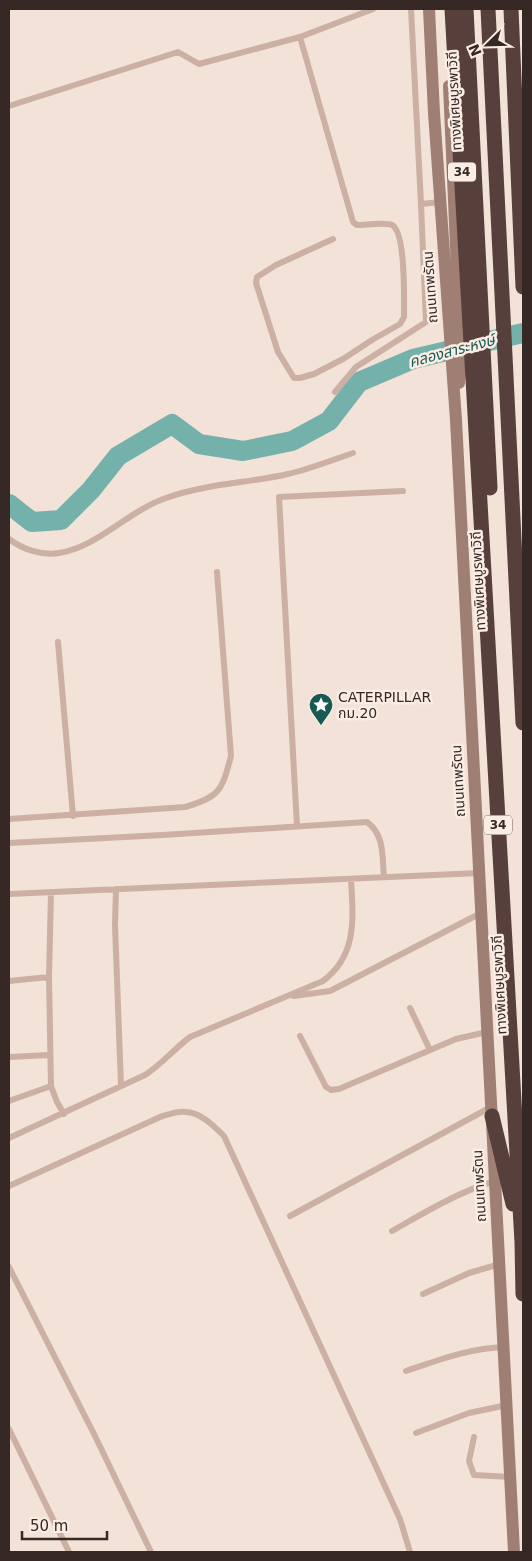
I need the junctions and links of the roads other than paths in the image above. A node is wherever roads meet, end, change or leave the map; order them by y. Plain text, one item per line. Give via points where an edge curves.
1 (373, 9) edge
2 (411, 9) edge
3 (429, 9) edge
4 (445, 9) edge
5 (452, 9) edge
6 (466, 9) edge
7 (488, 9) edge
8 (511, 9) edge
9 (300, 37) junction
10 (9, 106) edge
11 (440, 202) junction
12 (422, 204) junction
13 (333, 239) dead end
14 (523, 287) edge
15 (460, 337) junction
16 (462, 359) junction
17 (335, 392) dead end
18 (354, 453) dead end
19 (403, 491) dead end
20 (9, 540) edge
21 (217, 572) dead end
22 (58, 642) dead end
23 (523, 723) edge
24 (73, 816) junction
25 (9, 819) edge
26 (297, 826) junction
27 (9, 843) edge
28 (479, 873) junction
29 (384, 877) junction
30 (351, 879) junction
31 (116, 889) junction
32 (50, 892) junction
33 (9, 894) edge
34 (481, 913) junction
35 (50, 977) junction
36 (9, 980) edge
37 (284, 997) junction
38 (410, 1008) dead end
39 (487, 1032) junction
40 (300, 1036) dead end
41 (430, 1050) junction
42 (50, 1054) junction
43 (9, 1057) edge
44 (51, 1086) junction
45 (121, 1086) junction
46 (9, 1101) edge
47 (491, 1112) junction
48 (64, 1114) junction
49 (9, 1138) edge
50 (523, 1151) edge
51 (495, 1181) junction
52 (9, 1186) edge
53 (290, 1216) dead end
54 (392, 1231) dead end
55 (522, 1242) junction
56 (500, 1264) junction
57 (9, 1267) edge
58 (423, 1294) dead end
59 (523, 1294) edge
60 (504, 1347) junction
61 (406, 1371) dead end
62 (507, 1406) junction
63 (9, 1430) edge
64 (416, 1433) dead end
65 (474, 1437) dead end
66 (510, 1477) junction
67 (69, 1552) edge
68 (151, 1552) edge
69 (410, 1552) edge
70 (514, 1552) edge

1 - 9 lane
2 - 12 lane
3 - 11 main road, ถนนเทพรัตน / 34
4 - 15 main road
5 - 15 highway, ถนนเทพรัตน / 34
6 - 50 highway, ทางพิเศษบูรพาวิถี
7 - 23 highway
8 - 14 highway
9 - 10 lane via 199,64 178,52
9 - 13 lane via 352,222 357,225 390,224 397,230 404,263 404,318 400,324 314,374 294,378 278,352 256,283 257,277
11 - 12 lane
11 - 15 main road, ถนนเทพรัตน / 34
12 - 17 lane via 426,322 356,367
15 - 16 highway, ถนนเทพรัตน / 34
15 - 16 main road, ถนนเทพรัตน / 34
16 - 28 main road, ถนนเทพรัตน / 34 via 456,420
16 - 55 highway, ถนนเทพรัตน / 34
18 - 20 lane via 289,474 167,497 141,508 89,543 58,553 39,553
19 - 26 lane via 279,497
21 - 24 lane via 231,756 224,783 212,797 185,807
22 - 24 lane
24 - 25 lane
26 - 27 lane
26 - 29 lane via 367,822 375,828 381,842
28 - 29 lane
28 - 34 main road, ถนนเทพรัตน / 34
29 - 30 lane
30 - 31 lane
30 - 37 lane via 353,921 348,952 323,981
31 - 32 lane
31 - 45 lane
32 - 33 lane
32 - 35 lane
34 - 37 lane via 330,991
34 - 39 main road, ถนนเทพรัตน / 34
35 - 36 lane
35 - 42 lane
37 - 45 lane via 190,1037 160,1065
38 - 41 lane
39 - 41 lane via 456,1039
39 - 47 main road, ถนนเทพรัตน / 34
40 - 41 lane via 326,1087 332,1090
42 - 43 lane
42 - 44 lane
44 - 46 lane
44 - 48 lane
45 - 48 lane
47 - 51 main road, ถนนเทพรัตน / 34
47 - 53 lane
47 - 55 highway
48 - 49 lane
51 - 54 lane via 454,1196
51 - 56 main road, ถนนเทพรัตน / 34
52 - 69 lane via 160,1116 191,1113 210,1121 224,1136 400,1519
55 - 59 highway, ถนนเทพรัตน / 34
56 - 58 lane via 469,1273
56 - 60 main road, ถนนเทพรัตน / 34
57 - 68 lane
60 - 61 lane via 469,1350
60 - 62 main road, ถนนเทพรัตน / 34
62 - 64 lane via 469,1413
62 - 66 main road, ถนนเทพรัตน / 34
63 - 67 lane
65 - 66 lane via 469,1461 474,1475
66 - 70 main road, ถนนเทพรัตน / 34

